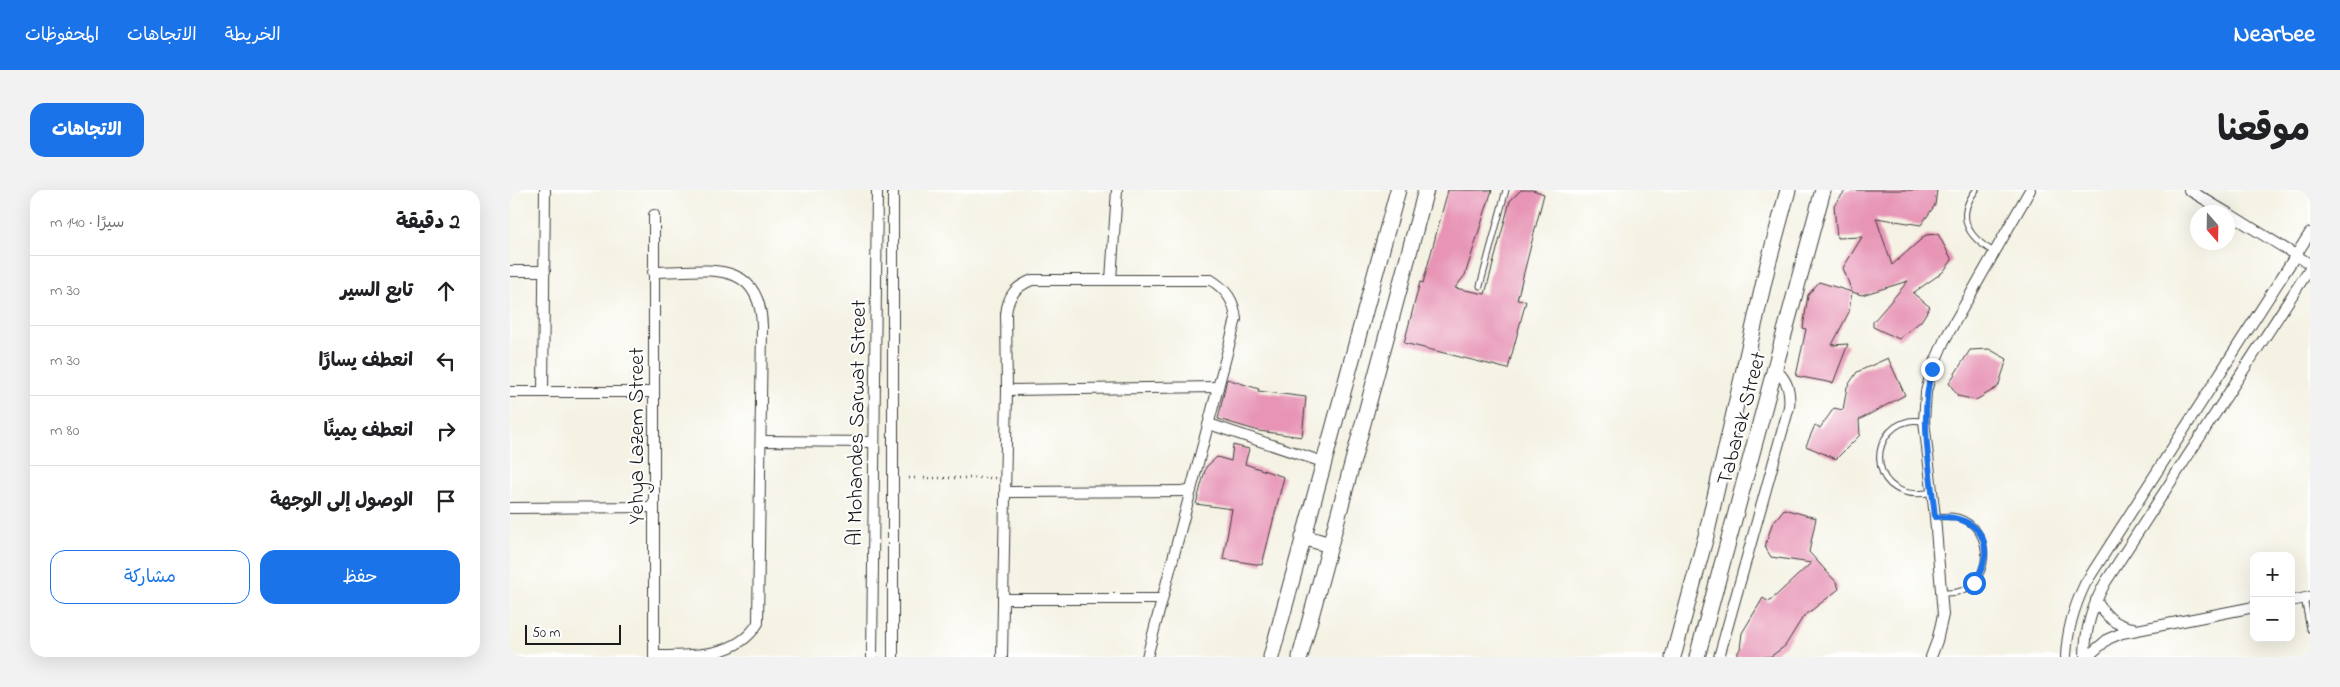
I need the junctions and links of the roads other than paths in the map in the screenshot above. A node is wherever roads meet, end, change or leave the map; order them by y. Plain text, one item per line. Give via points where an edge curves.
1 (545, 190) edge
2 (877, 190) edge
3 (893, 190) edge
4 (1117, 190) edge
5 (1398, 190) edge
6 (1426, 190) edge
7 (1506, 190) edge
8 (1788, 190) edge
9 (1823, 190) edge
10 (1976, 190) edge
11 (2030, 190) edge
12 (2189, 190) edge
13 (2214, 205) edge
14 (654, 215) dead end
15 (2235, 218) edge
16 (2310, 233) edge
17 (1994, 252) junction
18 (2295, 254) junction
19 (2310, 264) edge
20 (2310, 268) edge
21 (510, 271) edge
22 (545, 271) junction
23 (653, 272) junction
24 (1111, 280) junction
25 (1480, 286) dead end
26 (1775, 369) junction
27 (1218, 387) junction
28 (1007, 390) junction
29 (510, 392) edge
30 (543, 392) junction
31 (654, 392) junction
32 (1924, 421) junction
33 (1209, 424) junction
34 (761, 441) junction
35 (873, 442) junction
36 (1323, 462) junction
37 (1191, 491) junction
38 (1005, 492) junction
39 (1933, 492) junction
40 (654, 507) junction
41 (510, 508) edge
42 (1935, 517) junction
43 (1303, 536) junction
44 (1330, 545) junction
45 (1941, 593) junction
46 (2307, 598) edge
47 (1003, 599) junction
48 (1162, 599) junction
49 (2096, 600) junction
50 (2250, 609) edge
51 (2137, 629) junction
52 (2310, 630) edge
53 (654, 657) edge
54 (872, 657) edge
55 (893, 657) edge
56 (1002, 657) edge
57 (1147, 657) edge
58 (1271, 657) edge
59 (1300, 657) edge
60 (1673, 657) edge
61 (1697, 657) edge
62 (1719, 657) edge
63 (1931, 657) edge
64 (2066, 657) edge
65 (2086, 657) edge

1 - 22 street
2 - 35 street, Al Mohandes Sarwat Street
3 - 55 street, Al Mohandes Sarwat Street
4 - 24 street
5 - 36 street
6 - 44 street
7 - 25 lane
8 - 60 street, Tabarak Street via 1706,536
9 - 26 street, Tabarak Street
10 - 17 lane via 1969,200 1965,216 1970,233
11 - 17 street
12 - 13 street
14 - 23 street, Yehya Lazem Street
15 - 18 street
16 - 18 street
17 - 32 street via 1944,341 1932,369
18 - 19 street
18 - 64 street via 2085,584 2070,625
20 - 49 street
21 - 22 street
22 - 30 street
23 - 31 street, Yehya Lazem Street
23 - 34 street via 726,272 740,277 758,298 762,326
24 - 27 street via 1211,280 1221,287 1229,296 1236,319
24 - 28 street via 1032,280 1012,292 1006,314
26 - 61 street, Tabarak Street
26 - 62 street via 1788,386 1789,407
27 - 28 street
27 - 33 street
28 - 38 street
29 - 30 street
30 - 31 street
31 - 40 street, Yehya Lazem Street
32 - 39 street
32 - 39 lane via 1909,421 1884,439 1880,454 1881,470 1889,483 1902,492 1917,495
33 - 36 street
33 - 37 street
34 - 35 street
34 - 53 street via 760,608 752,637 727,655
35 - 54 street, Al Mohandes Sarwat Street
36 - 43 street
37 - 38 street
37 - 48 street
38 - 47 street
39 - 42 street
40 - 41 street
40 - 53 street, Yehya Lazem Street
42 - 45 street
42 - 45 lane via 1952,516 1969,522 1980,535 1986,551 1983,568 1974,583 1958,592
43 - 44 street
43 - 58 street
44 - 59 street
45 - 63 street via 1942,616
46 - 52 lane
47 - 48 street
47 - 56 street
48 - 57 street
49 - 51 street via 2112,621
49 - 65 street via 2085,637
50 - 51 street
51 - 65 street via 2108,639

